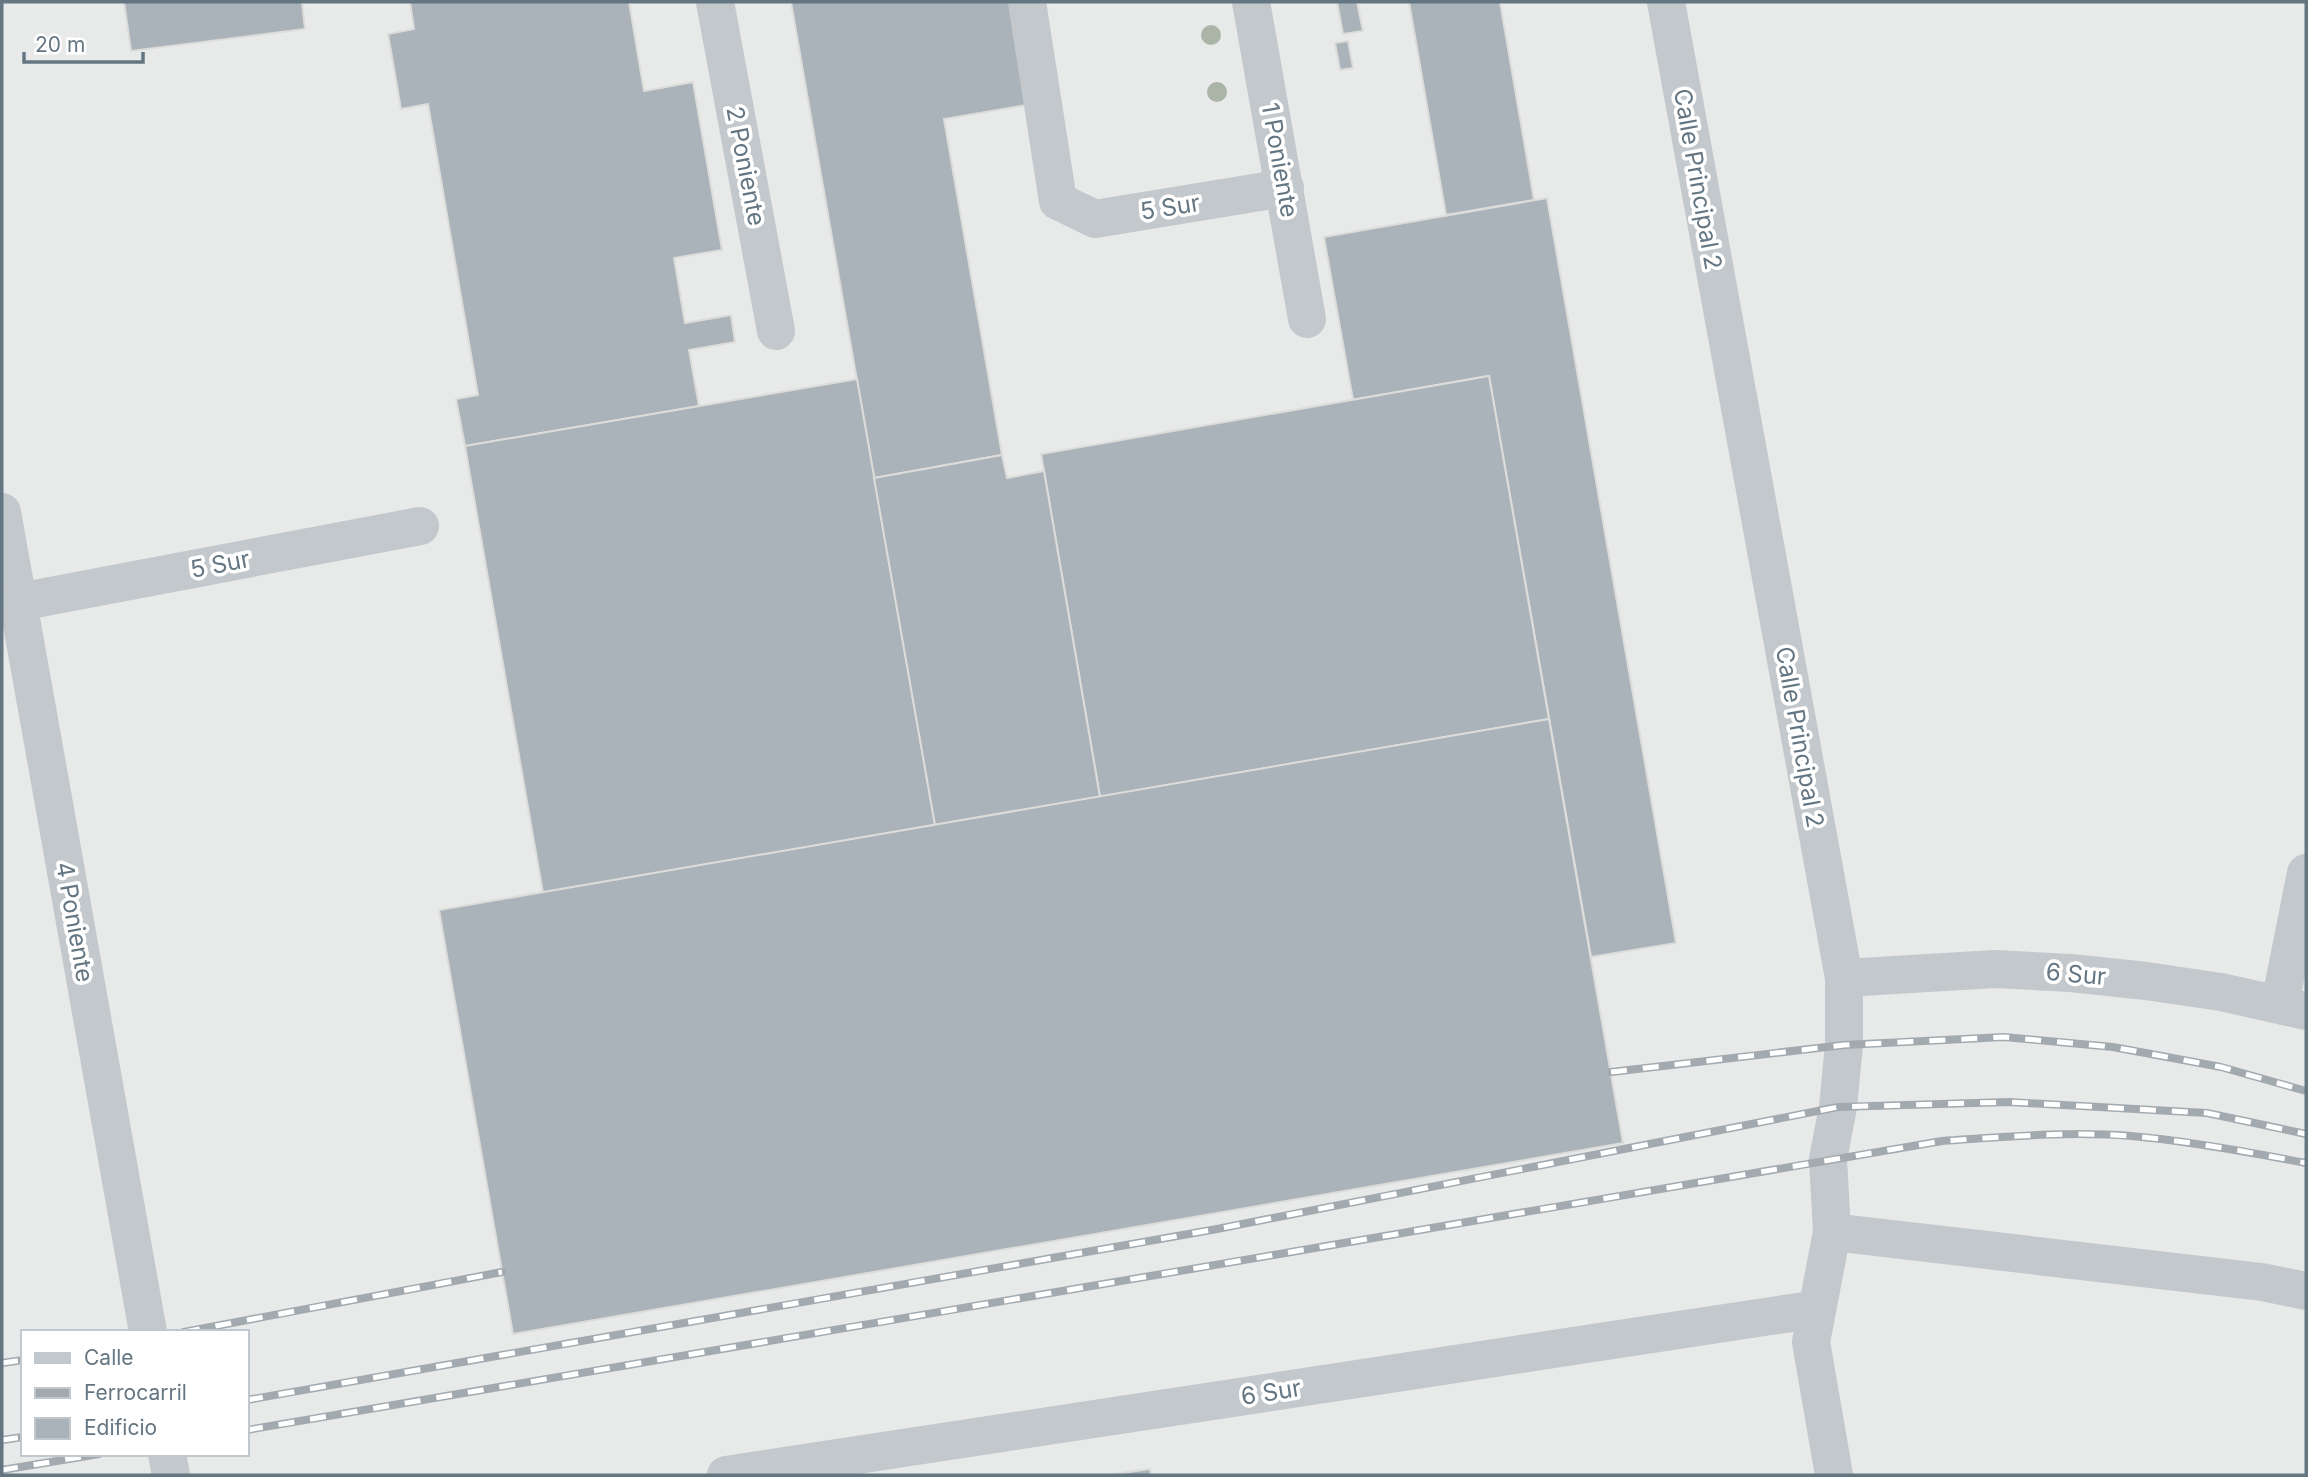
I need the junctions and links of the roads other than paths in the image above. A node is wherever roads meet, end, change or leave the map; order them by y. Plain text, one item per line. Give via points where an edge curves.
1 (715, 2) edge
2 (1027, 2) edge
3 (1251, 2) edge
4 (1666, 2) edge
5 (1285, 188) junction
6 (1307, 319) dead end
7 (776, 331) dead end
8 (2, 512) edge
9 (420, 526) dead end
10 (19, 602) junction
11 (2306, 873) edge
12 (1844, 978) junction
13 (2293, 1008) edge
14 (1832, 1232) junction
15 (2306, 1291) edge
16 (1817, 1309) junction
17 (148, 1330) edge
18 (167, 1456) edge
19 (171, 1475) edge
20 (726, 1475) edge
21 (1834, 1475) edge

1 - 7 lane, 2 Poniente
2 - 5 lane, 5 Sur via 1058,201 1095,219
3 - 5 lane, 1 Poniente
4 - 12 lane, Calle Principal 2
5 - 6 lane, 1 Poniente
8 - 10 lane, 4 Poniente
9 - 10 lane, 5 Sur
10 - 17 lane, 4 Poniente
11 - 13 lane
12 - 13 lane, 6 Sur via 1995,969 2071,973 2146,981
12 - 14 lane, Calle Principal 2 via 1844,1045 1828,1159
14 - 15 lane
14 - 16 lane, Calle Principal 2
16 - 20 lane, 6 Sur
16 - 21 lane, Calle Principal 2 via 1811,1342
18 - 19 lane

